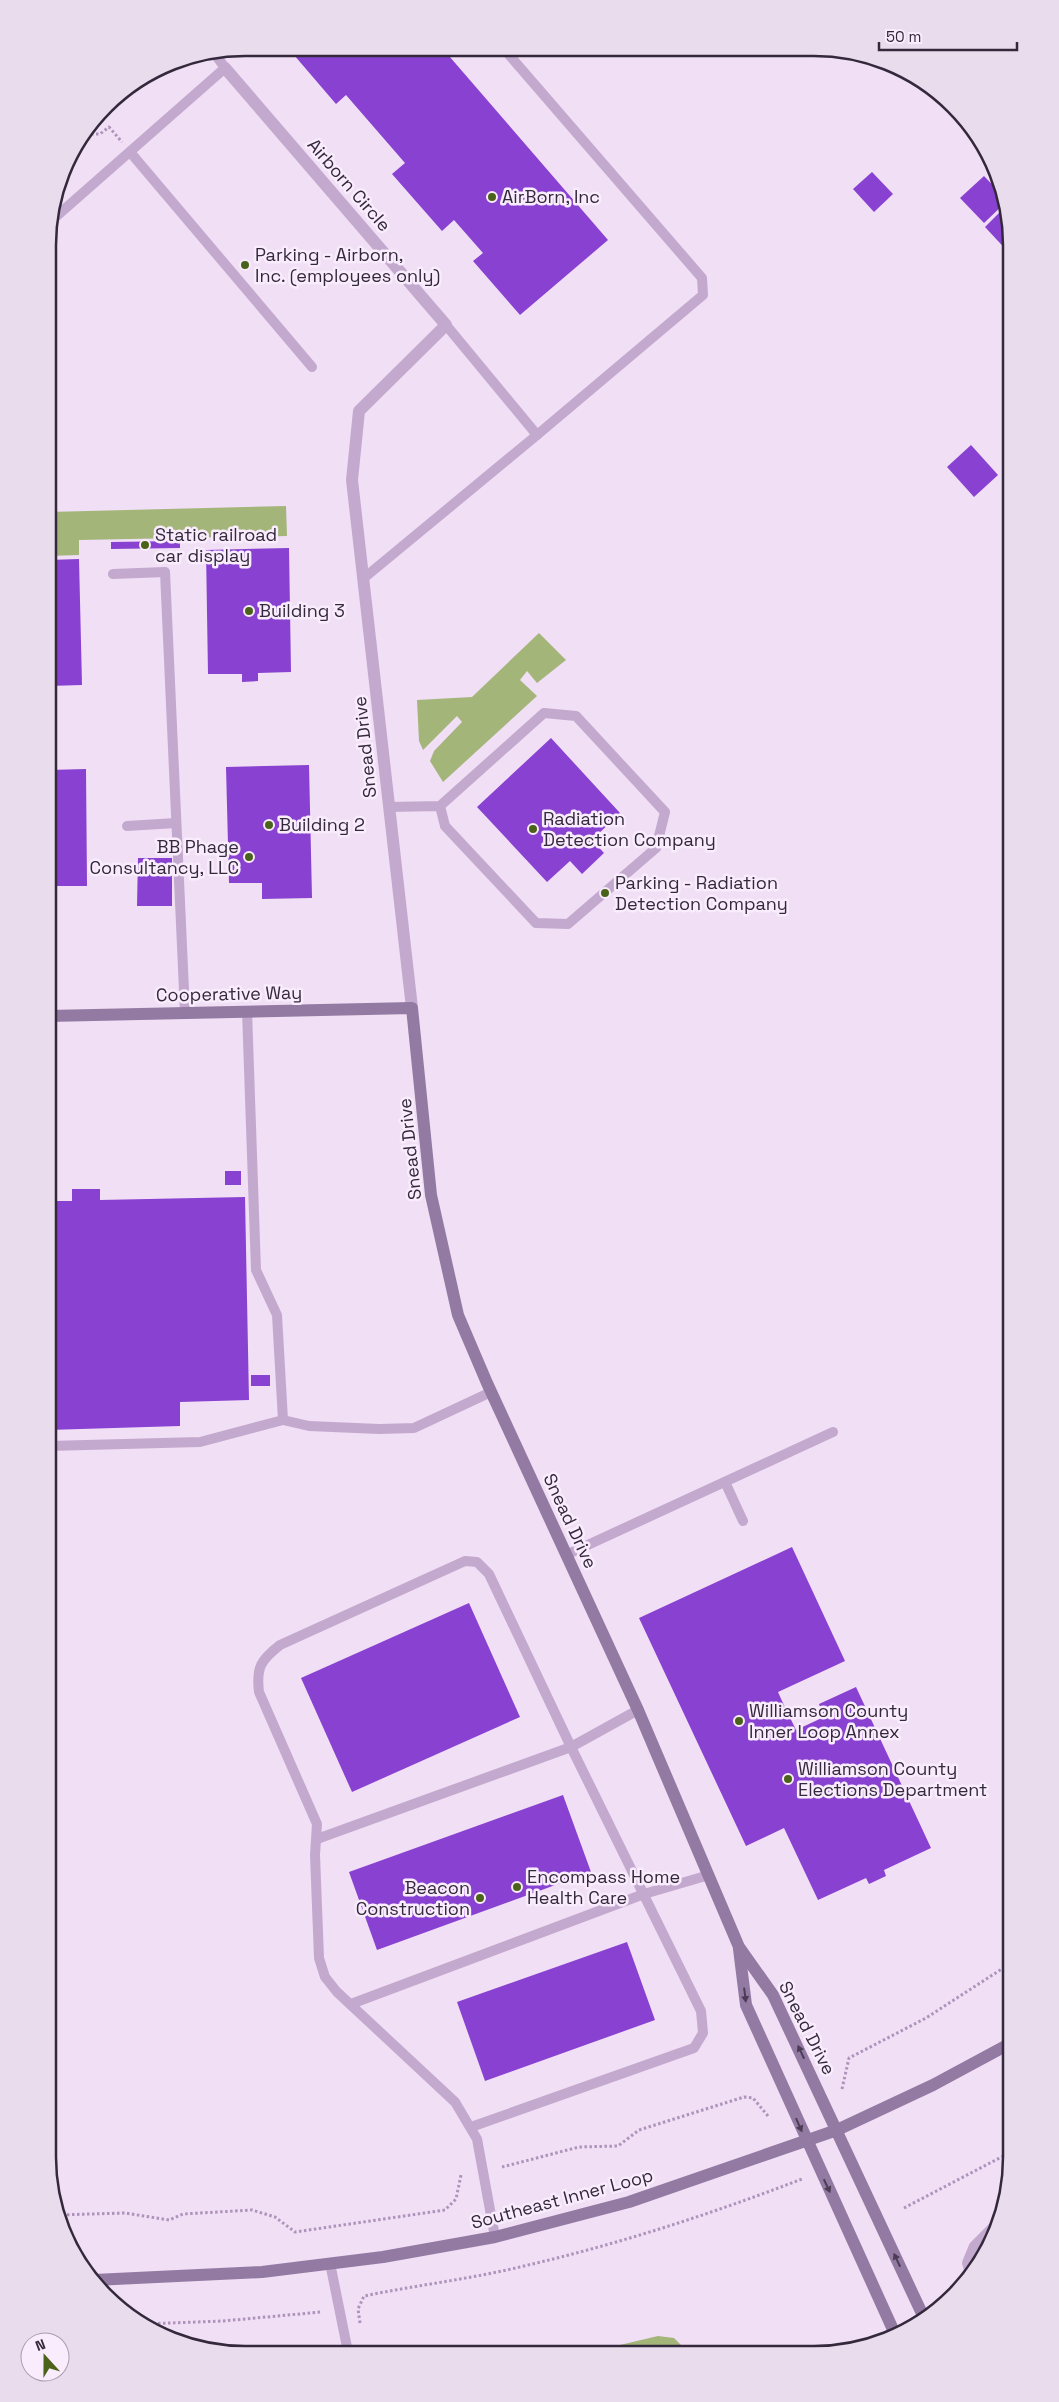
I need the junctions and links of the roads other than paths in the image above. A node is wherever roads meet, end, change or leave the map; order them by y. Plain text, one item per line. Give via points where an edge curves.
1 (510, 56) edge
2 (218, 58) edge
3 (225, 68) junction
4 (130, 152) junction
5 (59, 214) edge
6 (446, 325) junction
7 (312, 367) dead end
8 (537, 435) junction
9 (113, 574) dead end
10 (364, 578) junction
11 (440, 806) junction
12 (389, 808) junction
13 (176, 823) junction
14 (127, 826) dead end
15 (412, 1008) junction
16 (247, 1011) junction
17 (186, 1012) junction
18 (56, 1016) edge
19 (491, 1392) junction
20 (284, 1420) junction
21 (833, 1432) dead end
22 (56, 1446) edge
23 (725, 1482) junction
24 (742, 1521) dead end
25 (566, 1555) junction
26 (638, 1710) junction
27 (571, 1747) junction
28 (317, 1839) junction
29 (709, 1875) junction
30 (644, 1894) junction
31 (738, 1947) junction
32 (351, 2004) junction
33 (1003, 2047) edge
34 (471, 2127) junction
35 (837, 2130) junction
36 (806, 2142) junction
37 (986, 2234) edge
38 (495, 2237) junction
39 (330, 2263) junction
40 (968, 2267) edge
41 (102, 2280) edge
42 (921, 2312) edge
43 (892, 2328) edge
44 (347, 2346) edge

1 - 8 lane via 702,278 703,295
2 - 3 lane
3 - 4 lane
3 - 6 street, Airborn Circle
4 - 5 lane
4 - 7 lane
6 - 8 lane
6 - 10 street, Snead Drive via 360,411 352,480
8 - 10 lane
9 - 13 lane via 165,572
10 - 12 street, Snead Drive
11 - 11 lane via 445,826 536,923 568,924 656,848 665,812 576,716 544,713
11 - 12 lane
12 - 15 street, Snead Drive
13 - 14 lane
13 - 17 lane
15 - 16 street, Cooperative Way
15 - 19 street, Snead Drive via 431,1196 458,1315
16 - 17 street, Cooperative Way
16 - 20 lane via 256,1270 277,1315
17 - 18 street, Cooperative Way
19 - 20 lane via 414,1428 379,1430 309,1426
19 - 25 street, Snead Drive
20 - 22 lane via 200,1442
21 - 23 lane
23 - 24 lane
23 - 25 lane
25 - 26 street, Snead Drive
26 - 27 lane
26 - 29 street, Snead Drive
27 - 28 lane
27 - 28 lane via 489,1574 476,1562 465,1561 280,1644 264,1658 257,1676 259,1692 317,1824
27 - 30 lane
28 - 32 lane via 319,1958 325,1977
29 - 30 lane
29 - 31 street, Snead Drive
30 - 32 lane
30 - 34 lane via 700,2011 703,2033 694,2048
35 -> 31 street, Snead Drive via 773,1995
31 -> 36 street, Snead Drive via 746,2005
32 - 34 lane via 454,2102
33 - 35 street, Southeast Inner Loop via 934,2085
34 - 38 lane
35 - 36 street, Southeast Inner Loop
42 -> 35 street, Snead Drive
36 - 38 street, Southeast Inner Loop via 629,2202
36 -> 43 street, Snead Drive
37 - 40 lane via 974,2246 966,2263
38 - 39 street, Southeast Inner Loop
39 - 41 street, Southeast Inner Loop via 262,2272
39 - 44 lane

